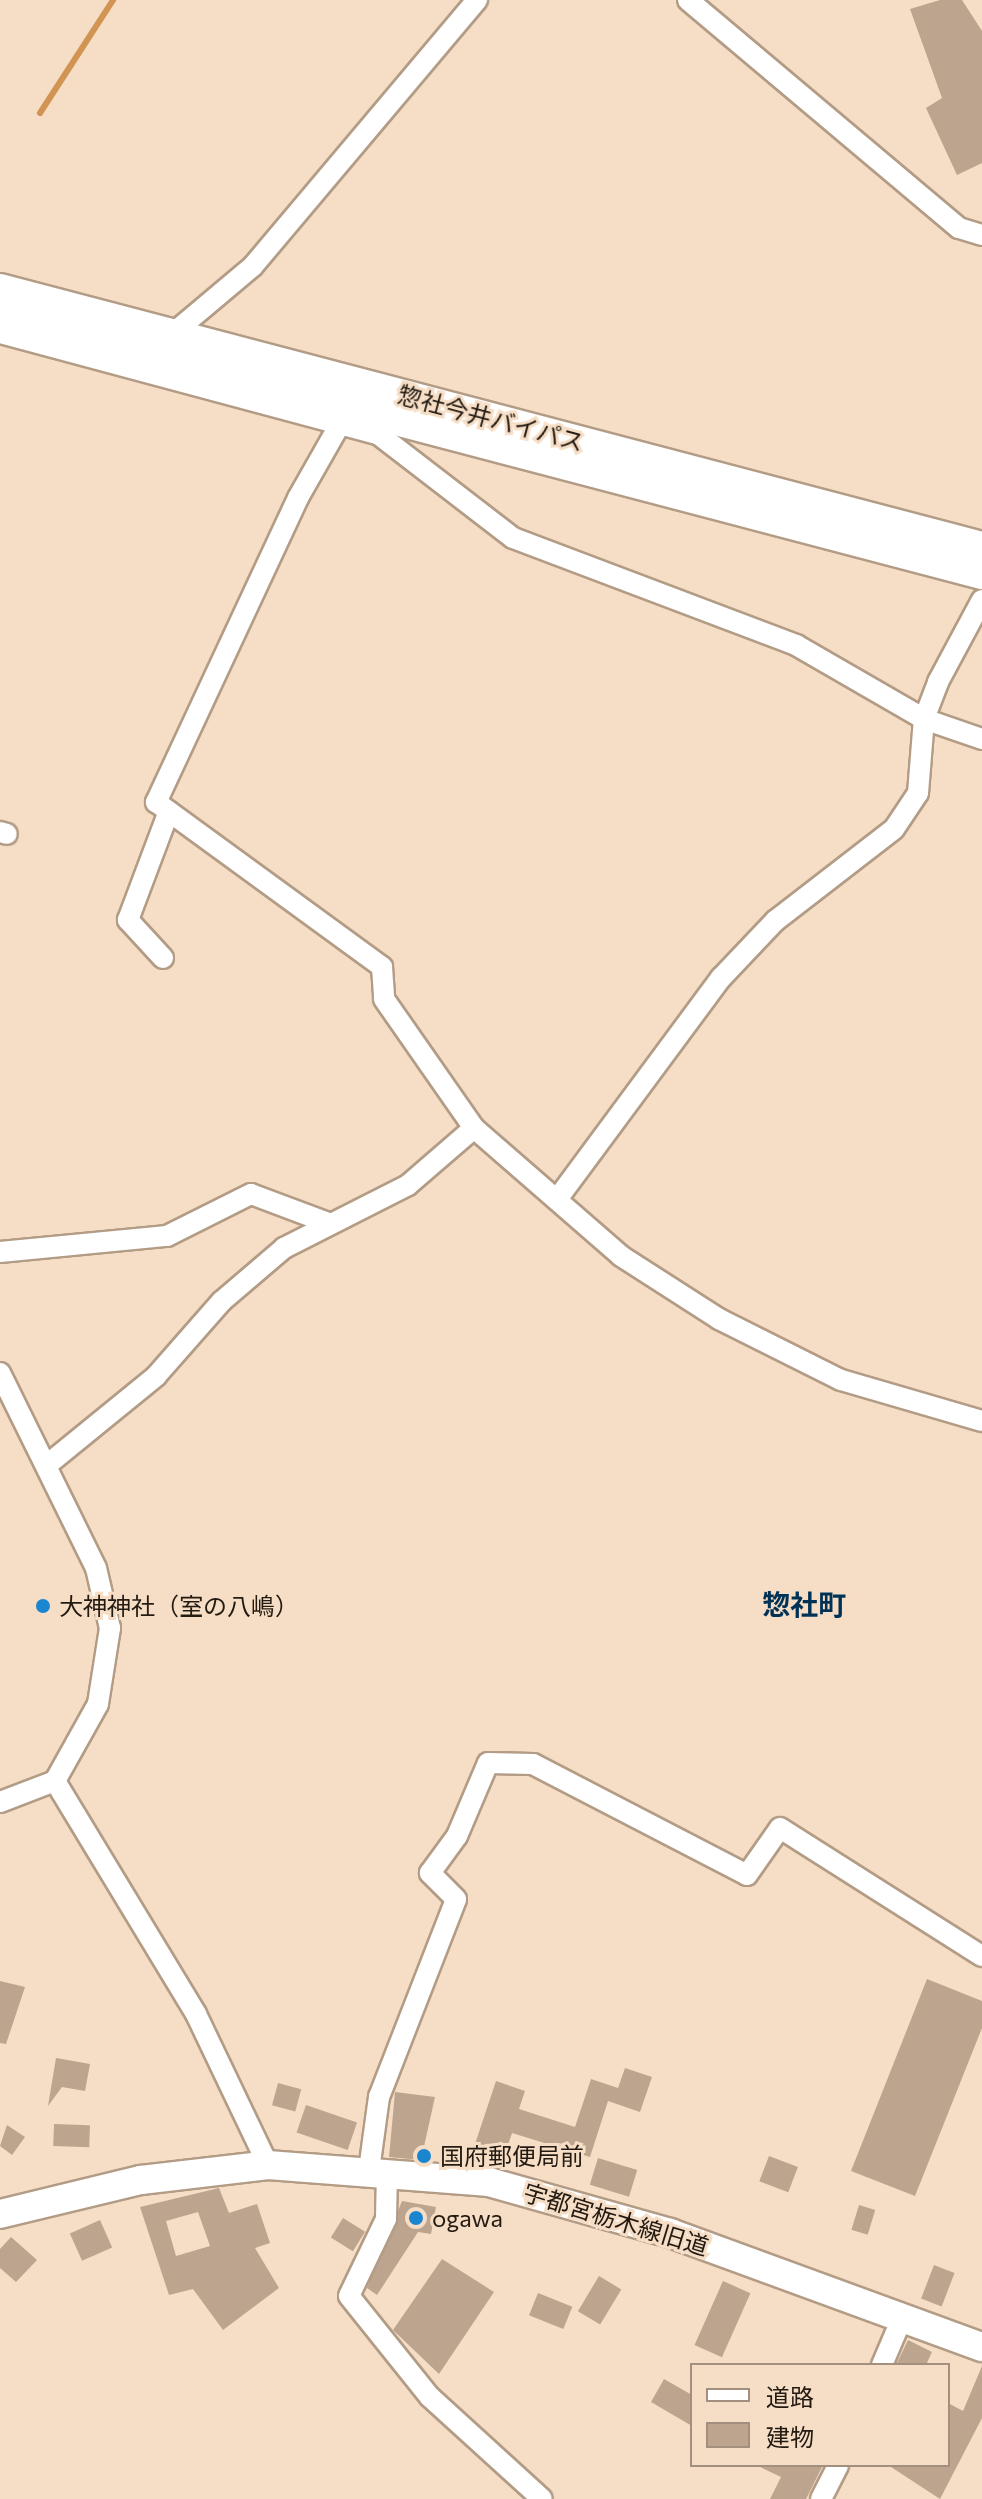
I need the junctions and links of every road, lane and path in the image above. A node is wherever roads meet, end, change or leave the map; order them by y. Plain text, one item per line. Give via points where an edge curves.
1 (688, 0) edge
2 (474, 1) edge
3 (982, 235) edge
4 (0, 289) edge
5 (5, 328) edge
6 (160, 345) junction
7 (340, 424) junction
8 (982, 547) edge
9 (982, 574) edge
10 (982, 600) edge
11 (924, 719) junction
12 (982, 739) edge
13 (169, 811) junction
14 (163, 958) dead end
15 (474, 1128) junction
16 (558, 1198) junction
17 (331, 1224) junction
18 (0, 1252) edge
19 (0, 1373) edge
20 (982, 1421) edge
21 (47, 1465) junction
22 (55, 1781) junction
23 (0, 1802) edge
24 (982, 1956) edge
25 (268, 2165) junction
26 (378, 2170) junction
27 (0, 2214) edge
28 (902, 2318) junction
29 (982, 2347) edge
30 (883, 2363) edge
31 (837, 2467) edge
32 (542, 2499) edge
33 (821, 2499) edge

1 - 3 street via 948,218
2 - 6 street via 253,266
4 - 6 main road, 惣社今井バイパス
5 - 6 main road, 惣社今井バイパス
5 - 7 street
6 - 8 main road, 惣社今井バイパス
6 - 9 main road, 惣社今井バイパス
7 - 11 street via 378,434 513,538 796,645
7 - 13 street via 298,498 156,802
10 - 11 street
11 - 12 street
11 - 16 street via 918,793 894,829 775,921 721,978
13 - 14 street via 128,920
13 - 15 street via 382,967 384,999
15 - 16 street
15 - 17 street via 408,1185
16 - 20 street via 621,1256 719,1319 841,1380
17 - 18 street via 251,1194 167,1236
17 - 21 street via 284,1248 222,1301 156,1376
19 - 21 street
21 - 22 street via 96,1568 110,1628 98,1704
22 - 23 street
22 - 25 street via 196,2014
24 - 26 street via 780,1828 747,1875 533,1764 488,1763 457,1836 430,1873 456,1899 379,2097
25 - 26 street, 宇都宮栃木線旧道
25 - 27 street, 宇都宮栃木線旧道 via 141,2180
26 - 28 street, 宇都宮栃木線旧道 via 529,2190
26 - 32 street via 379,2240 354,2275 349,2296 430,2397
28 - 29 street, 宇都宮栃木線旧道
28 - 30 street
31 - 33 street

